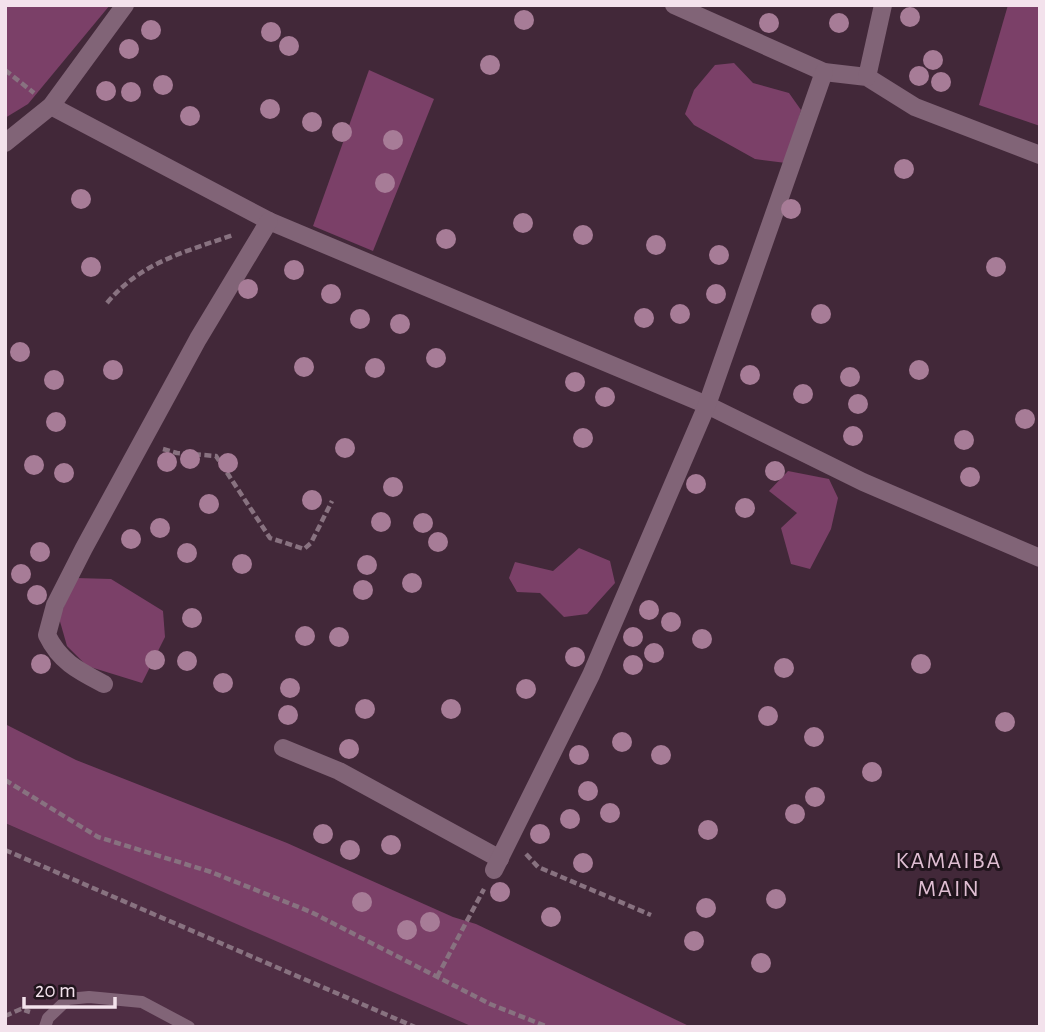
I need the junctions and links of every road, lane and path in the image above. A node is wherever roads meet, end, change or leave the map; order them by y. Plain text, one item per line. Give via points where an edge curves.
1 (125, 5) edge
2 (674, 5) edge
3 (883, 5) edge
4 (5, 70) edge
5 (824, 72) junction
6 (867, 77) junction
7 (51, 106) junction
8 (5, 143) edge
9 (1040, 155) edge
10 (270, 221) junction
11 (107, 303) dead end
12 (707, 405) junction
13 (142, 444) junction
14 (332, 501) dead end
15 (1040, 558) edge
16 (104, 684) dead end
17 (283, 748) dead end
18 (5, 780) edge
19 (511, 838) junction
20 (5, 850) edge
21 (497, 864) junction
22 (651, 915) dead end
23 (437, 977) junction
24 (46, 1027) edge
25 (189, 1027) edge
26 (415, 1027) edge
27 (548, 1027) edge

1 - 7 street
2 - 5 street
3 - 6 street
4 - 7 path
5 - 6 street
5 - 12 street
6 - 9 street via 915,107
7 - 8 street
7 - 10 street
10 - 11 path via 155,264 122,286
10 - 12 street
10 - 13 street via 198,339
12 - 15 street via 863,482
12 - 19 street via 591,675
13 - 14 path via 216,456 270,538 304,549
13 - 16 street via 49,620 47,635 61,659
17 - 21 street via 339,771
18 - 23 path via 99,837 211,872 310,912
19 - 21 street
19 - 22 path via 538,867
20 - 26 path
21 - 23 path
23 - 27 path
24 - 25 lane via 48,1018 68,999 89,997 142,1002

